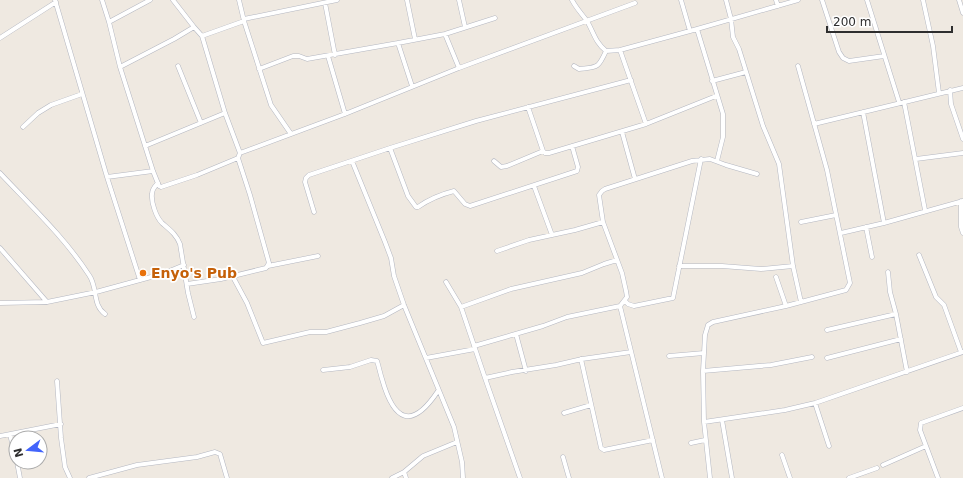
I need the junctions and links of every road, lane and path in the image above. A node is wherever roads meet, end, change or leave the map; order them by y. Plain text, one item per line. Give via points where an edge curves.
1 (102, 0) edge
2 (150, 0) edge
3 (173, 0) edge
4 (239, 0) edge
5 (337, 0) edge
6 (407, 0) edge
7 (459, 0) edge
8 (572, 0) edge
9 (681, 0) edge
10 (726, 0) edge
11 (776, 0) edge
12 (798, 0) edge
13 (822, 0) edge
14 (867, 0) edge
15 (922, 0) edge
16 (959, 0) edge
17 (56, 1) edge
18 (325, 3) junction
19 (635, 3) dead end
20 (778, 6) junction
21 (963, 13) edge
22 (494, 18) dead end
23 (731, 19) junction
24 (244, 20) junction
25 (109, 22) junction
26 (587, 22) junction
27 (194, 27) junction
28 (465, 27) junction
29 (697, 29) junction
30 (690, 31) junction
31 (445, 34) junction
32 (202, 36) junction
33 (0, 38) edge
34 (415, 39) junction
35 (398, 43) junction
36 (620, 50) junction
37 (606, 51) junction
38 (335, 55) junction
39 (328, 56) junction
40 (884, 56) junction
41 (178, 66) dead end
42 (574, 66) dead end
43 (798, 66) dead end
44 (120, 67) junction
45 (459, 68) junction
46 (259, 69) junction
47 (746, 72) junction
48 (631, 80) junction
49 (712, 81) junction
50 (412, 86) junction
51 (963, 88) edge
52 (950, 90) junction
53 (939, 93) junction
54 (82, 94) junction
55 (716, 96) junction
56 (902, 102) junction
57 (528, 107) junction
58 (863, 112) junction
59 (225, 113) junction
60 (345, 114) junction
61 (201, 123) junction
62 (646, 124) junction
63 (814, 124) junction
64 (23, 126) dead end
65 (622, 132) junction
66 (292, 134) junction
67 (963, 139) edge
68 (145, 146) junction
69 (572, 146) junction
70 (390, 148) junction
71 (543, 151) junction
72 (963, 153) edge
73 (239, 156) junction
74 (701, 159) junction
75 (916, 159) junction
76 (352, 161) junction
77 (494, 161) dead end
78 (717, 161) junction
79 (153, 171) junction
80 (0, 173) edge
81 (757, 174) dead end
82 (107, 177) junction
83 (635, 179) junction
84 (158, 183) junction
85 (534, 186) junction
86 (962, 201) edge
87 (925, 210) junction
88 (314, 212) dead end
89 (836, 215) junction
90 (603, 222) junction
91 (801, 222) dead end
92 (884, 223) junction
93 (866, 227) junction
94 (840, 233) junction
95 (963, 233) edge
96 (552, 235) junction
97 (0, 248) edge
98 (497, 251) dead end
99 (318, 256) dead end
100 (919, 256) dead end
101 (872, 257) dead end
102 (617, 260) junction
103 (184, 265) junction
104 (268, 266) junction
105 (679, 266) junction
106 (793, 266) junction
107 (888, 272) dead end
108 (232, 277) junction
109 (776, 277) dead end
110 (140, 280) junction
111 (446, 282) dead end
112 (187, 284) junction
113 (96, 292) junction
114 (625, 301) junction
115 (47, 302) junction
116 (801, 302) junction
117 (0, 303) edge
118 (404, 305) junction
119 (620, 306) junction
120 (786, 306) junction
121 (461, 307) junction
122 (104, 314) dead end
123 (896, 314) junction
124 (194, 317) dead end
125 (827, 330) dead end
126 (516, 334) junction
127 (901, 339) junction
128 (475, 348) junction
129 (631, 352) junction
130 (962, 352) edge
131 (704, 353) junction
132 (669, 356) dead end
133 (812, 357) dead end
134 (426, 358) junction
135 (827, 358) dead end
136 (581, 359) junction
137 (323, 370) dead end
138 (526, 371) junction
139 (703, 371) junction
140 (907, 372) junction
141 (485, 378) junction
142 (57, 381) dead end
143 (438, 391) junction
144 (815, 403) junction
145 (591, 404) junction
146 (963, 408) edge
147 (564, 414) dead end
148 (722, 420) junction
149 (704, 422) junction
150 (60, 424) junction
151 (33, 430) edge
152 (653, 440) junction
153 (706, 440) junction
154 (457, 442) junction
155 (692, 443) dead end
156 (829, 446) dead end
157 (926, 446) junction
158 (782, 455) dead end
159 (562, 457) dead end
160 (883, 465) dead end
161 (877, 468) dead end
162 (404, 472) junction
163 (70, 478) edge
164 (89, 478) edge
165 (227, 478) edge
166 (392, 478) edge
167 (406, 478) edge
168 (463, 478) edge
169 (520, 478) edge
170 (569, 478) edge
171 (662, 478) edge
172 (710, 478) edge
173 (732, 478) edge
174 (790, 478) edge
175 (849, 478) edge
176 (938, 478) edge

1 - 25 street
2 - 25 street
3 - 27 street
4 - 24 street
5 - 18 street
6 - 34 street
7 - 28 street
8 - 26 street
9 - 30 street
10 - 23 street
11 - 20 street
12 - 20 street
13 - 40 street via 843,58 849,61
14 - 40 street
15 - 53 street via 933,46
16 - 21 street
17 - 33 street
17 - 54 street
18 - 24 street
18 - 38 street
19 - 26 street
20 - 23 street
22 - 28 street
23 - 29 street
23 - 47 street via 733,37
24 - 32 street
24 - 46 street
25 - 44 street
26 - 37 street via 599,45
26 - 45 street
27 - 32 street
27 - 44 street
28 - 31 street
29 - 30 street
29 - 49 street
30 - 36 street
31 - 34 street
31 - 45 street
32 - 59 street
34 - 35 street
35 - 38 street
35 - 50 street
36 - 37 street
36 - 48 street
37 - 42 street via 597,66 579,70
38 - 39 street
39 - 46 street via 307,59 297,56
39 - 60 street
40 - 56 street
41 - 61 street
43 - 63 street
44 - 68 street
45 - 50 street
46 - 66 street via 271,105
47 - 49 street
47 - 106 street via 763,126 779,164
48 - 57 street
48 - 62 street
49 - 55 street
50 - 60 street
51 - 52 street
52 - 53 street
52 - 67 street via 951,104
53 - 56 street
54 - 64 street via 51,105
54 - 82 street
55 - 62 street
55 - 78 street via 724,122
56 - 58 street
56 - 75 street
57 - 70 street
57 - 71 street
58 - 63 street
58 - 92 street
59 - 61 street
59 - 73 street
60 - 66 street
61 - 68 street
62 - 65 street
63 - 89 street
65 - 69 street
65 - 83 street
66 - 73 street
68 - 79 street
69 - 71 street via 549,153
69 - 85 street via 578,170
70 - 76 street
70 - 85 street via 408,196 416,207 454,191 470,206
71 - 77 street via 507,166 501,167
72 - 75 street
73 - 84 street via 164,187
73 - 104 street
74 - 78 street
74 - 83 street
74 - 105 street
75 - 87 street
76 - 88 street via 306,178
76 - 118 street via 386,242
78 - 81 street
79 - 82 street
79 - 84 street
80 - 113 street via 68,247 90,276
82 - 110 street
83 - 90 street via 602,191 599,195
84 - 103 street via 152,195 156,212 162,223 177,237
85 - 96 street
86 - 87 street
86 - 95 street
87 - 92 street
89 - 91 street
89 - 94 street
90 - 96 street
90 - 102 street
92 - 93 street
93 - 94 street
93 - 101 street
94 - 116 street via 850,283 848,287 846,290
96 - 98 street
97 - 115 street
99 - 104 street
100 - 130 street via 936,297 944,305
102 - 114 street via 626,291
102 - 121 street via 582,272 511,289
103 - 110 street
103 - 112 street
104 - 108 street
105 - 106 street via 761,269
105 - 114 street via 673,298 634,306
106 - 116 street
107 - 123 street
108 - 112 street
108 - 118 street via 247,302 264,343 310,332 326,332 384,316
109 - 120 street
110 - 113 street
111 - 121 street
112 - 124 street
113 - 115 street
113 - 122 street via 98,306
114 - 119 street
115 - 117 street
116 - 120 street
118 - 134 street
119 - 126 street via 567,317
119 - 129 street
120 - 131 street via 713,322 708,325 705,335
121 - 128 street
123 - 125 street
123 - 127 street
126 - 128 street
126 - 138 street
127 - 135 street
127 - 140 street
128 - 134 street
128 - 141 street
129 - 136 street
129 - 152 street
130 - 140 street
131 - 132 street
131 - 139 street
133 - 139 street via 771,365
134 - 143 street
136 - 138 street
136 - 145 street
137 - 143 street via 377,361 381,379 391,402 398,412 410,417 425,408
138 - 141 street
139 - 149 street
140 - 144 street
141 - 169 street
142 - 150 street
143 - 154 street via 454,427
144 - 148 street
144 - 156 street
145 - 147 street
145 - 152 street via 602,450
146 - 157 street via 921,423 920,430
148 - 149 street
148 - 173 street
149 - 153 street
150 - 151 street
150 - 163 street via 64,467
152 - 171 street
153 - 155 street
153 - 172 street
154 - 162 street via 423,456
154 - 168 street
157 - 160 street
157 - 176 street
158 - 174 street
159 - 170 street
161 - 175 street
162 - 166 street
162 - 167 street
164 - 165 street via 137,465 215,452 220,454

